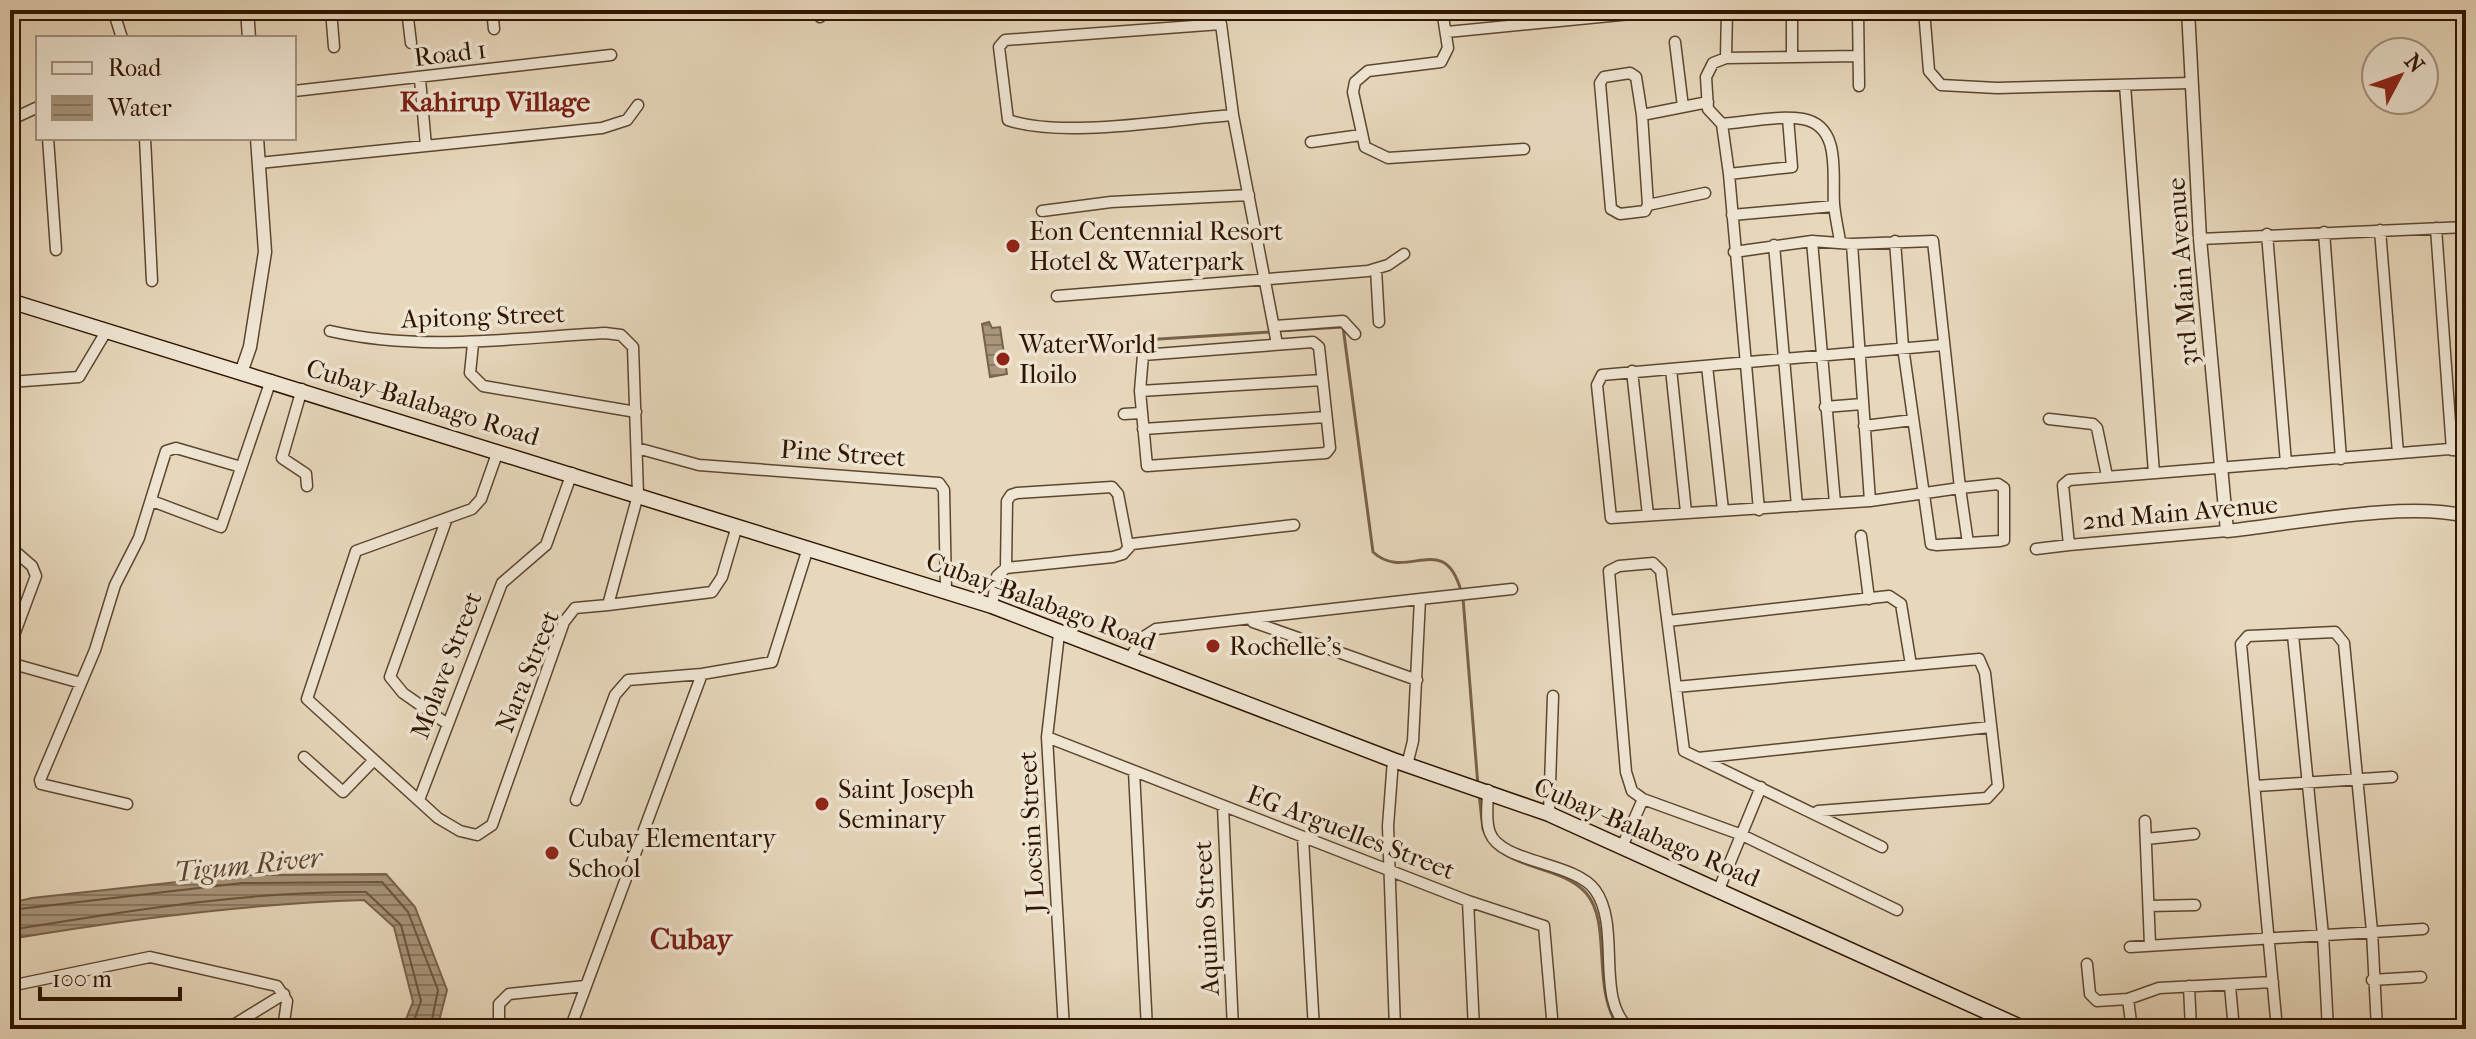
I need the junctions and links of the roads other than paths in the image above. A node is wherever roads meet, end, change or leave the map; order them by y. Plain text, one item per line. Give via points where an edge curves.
1 (113, 10) edge
2 (247, 10) edge
3 (331, 10) edge
4 (407, 10) edge
5 (492, 10) edge
6 (1224, 10) edge
7 (1442, 10) edge
8 (1727, 10) edge
9 (1792, 10) edge
10 (1858, 10) edge
11 (1924, 10) edge
12 (1975, 10) edge
13 (2050, 10) edge
14 (2188, 10) edge
15 (1641, 13) dead end
16 (1607, 14) edge
17 (1221, 24) junction
18 (494, 29) dead end
19 (1447, 32) junction
20 (121, 36) edge
21 (249, 36) edge
22 (1675, 42) dead end
23 (411, 43) dead end
24 (334, 47) dead end
25 (611, 55) dead end
26 (1792, 56) junction
27 (1858, 56) junction
28 (1726, 58) junction
29 (420, 79) junction
30 (2191, 83) junction
31 (2125, 85) junction
32 (1859, 86) dead end
33 (296, 91) edge
34 (1708, 102) junction
35 (638, 105) dead end
36 (1683, 107) junction
37 (36, 108) edge
38 (1233, 115) junction
39 (1642, 115) junction
40 (1788, 118) junction
41 (10, 120) edge
42 (1722, 124) junction
43 (1361, 135) junction
44 (48, 140) edge
45 (145, 140) edge
46 (257, 140) edge
47 (1311, 142) dead end
48 (426, 146) junction
49 (1524, 149) dead end
50 (259, 163) junction
51 (1729, 174) junction
52 (1705, 193) dead end
53 (1249, 195) junction
54 (1648, 205) junction
55 (1834, 206) junction
56 (1042, 211) dead end
57 (1732, 215) junction
58 (2466, 227) edge
59 (2436, 228) junction
60 (2380, 230) junction
61 (2324, 232) junction
62 (2267, 234) junction
63 (2200, 239) junction
64 (1812, 241) junction
65 (1895, 241) junction
66 (1846, 242) junction
67 (1774, 245) junction
68 (56, 250) dead end
69 (1734, 252) junction
70 (1404, 254) dead end
71 (1376, 269) junction
72 (1267, 280) junction
73 (152, 281) dead end
74 (1057, 296) dead end
75 (10, 301) edge
76 (1379, 322) dead end
77 (107, 330) junction
78 (330, 331) dead end
79 (1276, 334) junction
80 (1355, 334) dead end
81 (473, 344) junction
82 (1943, 345) junction
83 (1903, 347) junction
84 (1857, 351) junction
85 (1819, 354) junction
86 (1782, 357) junction
87 (1746, 361) junction
88 (1707, 366) junction
89 (1671, 369) junction
90 (242, 370) junction
91 (1632, 371) junction
92 (271, 380) junction
93 (1322, 380) junction
94 (10, 382) edge
95 (302, 389) junction
96 (1140, 391) junction
97 (1862, 404) junction
98 (1825, 407) junction
99 (636, 412) junction
100 (1141, 413) junction
101 (1124, 414) dead end
102 (1326, 417) junction
103 (2049, 419) dead end
104 (1913, 420) junction
105 (1864, 426) junction
106 (1143, 429) junction
107 (637, 448) junction
108 (2452, 450) junction
109 (498, 451) junction
110 (2398, 453) junction
111 (2466, 453) edge
112 (2341, 459) junction
113 (2286, 463) junction
114 (241, 467) junction
115 (2220, 468) junction
116 (572, 473) junction
117 (2154, 473) junction
118 (2107, 476) junction
119 (307, 486) dead end
120 (1960, 488) junction
121 (1923, 492) junction
122 (638, 495) junction
123 (152, 501) junction
124 (1870, 501) junction
125 (1835, 503) junction
126 (1797, 506) junction
127 (1723, 510) junction
128 (1759, 510) junction
129 (1686, 512) junction
130 (1648, 515) junction
131 (2466, 516) edge
132 (447, 518) junction
133 (1294, 525) dead end
134 (737, 526) junction
135 (2227, 531) junction
136 (1861, 536) dead end
137 (1968, 543) junction
138 (2069, 545) junction
139 (1128, 546) junction
140 (10, 547) edge
141 (808, 548) junction
142 (2036, 549) dead end
143 (1006, 568) junction
144 (1512, 589) dead end
145 (946, 590) junction
146 (1420, 599) junction
147 (1869, 599) junction
148 (608, 605) junction
149 (992, 606) junction
150 (1250, 620) junction
151 (1668, 621) junction
152 (1059, 634) junction
153 (2293, 635) junction
154 (10, 646) edge
155 (1130, 658) junction
156 (10, 663) edge
157 (1911, 665) junction
158 (702, 674) junction
159 (1417, 680) junction
160 (81, 683) junction
161 (1676, 687) junction
162 (1553, 696) dead end
163 (446, 723) junction
164 (1990, 727) junction
165 (1047, 737) junction
166 (304, 757) dead end
167 (1698, 758) junction
168 (373, 761) junction
169 (1400, 762) junction
170 (1134, 771) junction
171 (2392, 777) dead end
172 (2355, 779) junction
173 (2308, 783) junction
174 (2256, 786) junction
175 (1478, 787) junction
176 (1761, 787) junction
177 (1643, 799) junction
178 (419, 800) junction
179 (576, 800) dead end
180 (127, 804) dead end
181 (1223, 806) junction
182 (1816, 812) junction
183 (1549, 814) junction
184 (2145, 821) dead end
185 (2194, 834) dead end
186 (1742, 835) junction
187 (1303, 838) junction
188 (2146, 839) junction
189 (1622, 847) junction
190 (1882, 847) dead end
191 (1390, 871) junction
192 (1719, 889) junction
193 (1468, 901) junction
194 (2195, 905) dead end
195 (2149, 906) junction
196 (1897, 910) dead end
197 (2423, 929) dead end
198 (2372, 931) junction
199 (2323, 935) junction
200 (2269, 937) junction
201 (2150, 945) junction
202 (2130, 947) dead end
203 (2087, 964) dead end
204 (2421, 977) dead end
205 (2372, 980) junction
206 (2273, 982) junction
207 (10, 986) edge
208 (585, 986) junction
209 (2189, 986) junction
210 (2230, 986) junction
211 (284, 994) junction
212 (2128, 999) junction
213 (227, 1029) edge
214 (283, 1029) edge
215 (499, 1029) edge
216 (570, 1029) edge
217 (1064, 1029) edge
218 (1147, 1029) edge
219 (1233, 1029) edge
220 (1314, 1029) edge
221 (1395, 1029) edge
222 (1474, 1029) edge
223 (1553, 1029) edge
224 (1630, 1029) edge
225 (2025, 1029) edge
226 (2142, 1029) edge
227 (2191, 1029) edge
228 (2234, 1029) edge
229 (2277, 1029) edge
230 (2328, 1029) edge
231 (2377, 1029) edge

1 - 20 street
2 - 21 street
3 - 24 street
4 - 23 street
5 - 18 street
6 - 17 street
7 - 19 street
8 - 28 street
9 - 26 street
10 - 27 street
11 - 31 street via 1929,71 1941,85
12 - 13 street
14 - 30 street, 3rd Main Avenue
15 - 16 street
16 - 19 street
17 - 38 street
17 - 38 street via 1005,40 999,47 1007,113 1008,120 1018,123 1070,126
19 - 43 street via 1441,62 1368,71 1355,82
22 - 36 street
25 - 29 street, Road 1
26 - 27 street
26 - 28 street
27 - 32 street
28 - 34 street via 1710,66
29 - 33 street, Road 1
29 - 48 street
30 - 31 street
30 - 63 street, 3rd Main Avenue
31 - 117 street
34 - 36 street
34 - 42 street via 1711,116
35 - 48 street via 624,122 602,128
36 - 39 street
37 - 41 street
38 - 53 street
39 - 54 street
39 - 54 street via 1636,77 1604,77 1600,83 1611,209 1620,214 1645,211
40 - 42 street
40 - 51 street via 1792,167
40 - 55 street via 1813,123 1830,141
42 - 51 street
43 - 47 street
43 - 49 street via 1368,150 1388,158
44 - 68 street
45 - 73 street
46 - 50 street
48 - 50 street
50 - 90 street via 265,252
51 - 57 street
52 - 54 street
53 - 56 street
53 - 72 street
55 - 57 street
55 - 66 street
57 - 69 street
58 - 59 street
59 - 60 street
59 - 108 street
60 - 61 street
60 - 110 street
61 - 62 street
61 - 112 street
62 - 63 street
62 - 113 street
63 - 115 street, 3rd Main Avenue
64 - 66 street
64 - 67 street
64 - 85 street
65 - 66 street
65 - 82 street via 1930,239 1935,244
65 - 83 street
66 - 84 street
67 - 69 street
67 - 86 street
69 - 87 street
70 - 71 street
71 - 72 street
71 - 76 street
72 - 74 street
72 - 79 street
75 - 77 main road, Cubay-Balabago Road
77 - 90 main road, Cubay-Balabago Road
77 - 94 street via 79,377
78 - 81 street, Apitong Street via 388,342
79 - 80 street via 1343,321
79 - 93 street via 1317,344
79 - 96 street via 1143,355
81 - 99 street via 470,373 483,386
81 - 99 street, Apitong Street via 605,333 629,339
82 - 83 street
82 - 120 street
83 - 84 street
83 - 104 street
84 - 85 street
84 - 97 street
85 - 86 street
85 - 98 street
86 - 87 street
86 - 126 street
87 - 88 street
87 - 128 street
88 - 89 street
88 - 127 street
89 - 91 street
89 - 129 street
90 - 92 main road, Cubay-Balabago Road
91 - 130 street
91 - 130 street via 1597,380 1608,512 1614,520
92 - 95 main road, Cubay-Balabago Road
92 - 114 street
93 - 96 street
93 - 102 street
95 - 109 main road, Cubay-Balabago Road
95 - 119 street via 282,458 306,474
96 - 100 street
97 - 98 street
97 - 105 street
98 - 125 street
99 - 107 street
100 - 101 street
100 - 106 street
102 - 106 street
102 - 106 street via 1330,448 1319,456 1158,467 1146,463
103 - 118 street via 2093,424
104 - 105 street
104 - 121 street
105 - 124 street
107 - 122 street
107 - 145 street, Pine Street via 699,465 939,483 944,490
108 - 110 street, 2nd Main Avenue
108 - 111 street, 2nd Main Avenue
109 - 116 main road, Cubay-Balabago Road
109 - 132 street via 477,504
110 - 112 street, 2nd Main Avenue
112 - 113 street, 2nd Main Avenue
113 - 115 street, 2nd Main Avenue
114 - 123 street via 170,449
114 - 123 street via 221,527
115 - 117 street, 2nd Main Avenue
115 - 135 street, 3rd Main Avenue
116 - 122 main road, Cubay-Balabago Road
116 - 163 street, Molave Street via 546,545 502,583
117 - 118 street, 2nd Main Avenue
118 - 138 street, 2nd Main Avenue via 2063,485
120 - 121 street
120 - 137 street
120 - 137 street via 2004,488 2004,540
121 - 124 street
121 - 137 street via 1931,544
122 - 134 main road, Cubay-Balabago Road
122 - 148 street
123 - 160 street
124 - 125 street
125 - 126 street
126 - 128 street
127 - 128 street
127 - 129 street
129 - 130 street
131 - 135 street, 2nd Main Avenue via 2407,511
132 - 163 street via 390,677 403,693
132 - 168 street via 356,551 307,699
133 - 139 street
134 - 141 main road, Cubay-Balabago Road
134 - 148 street, Nara Street via 722,577 712,592
135 - 138 street, 2nd Main Avenue
136 - 147 street
138 - 142 street
139 - 143 street via 1113,557
139 - 143 street via 1112,487 1017,493 1007,501
140 - 154 street via 36,576
141 - 145 main road, Cubay-Balabago Road
141 - 158 street via 772,662
143 - 149 street via 997,576
144 - 146 street
145 - 149 main road, Cubay-Balabago Road
146 - 150 street
146 - 159 street
147 - 151 street
147 - 157 street via 1889,596 1901,604
148 - 178 street, Nara Street via 575,608 564,622 492,825 477,835 448,825
149 - 152 main road, Cubay-Balabago Road
150 - 155 street via 1149,631
150 - 159 street
151 - 161 street
151 - 177 street via 1658,566 1609,571 1628,784
152 - 155 main road, Cubay-Balabago Road
152 - 165 street, J Locsin Street
153 - 172 street via 2335,632 2344,643
153 - 173 street
153 - 174 street via 2248,636 2241,644
155 - 169 main road, Cubay-Balabago Road
156 - 160 street
157 - 161 street
157 - 164 street via 1979,659
158 - 179 street via 638,678 621,686
158 - 208 street
159 - 169 street
160 - 180 street via 39,782
161 - 167 street via 1680,744
162 - 183 street
163 - 178 street, Molave Street
164 - 167 street
164 - 182 street via 1998,786 1987,798
165 - 170 street, EG Arguelles Street
165 - 217 street, J Locsin Street
166 - 168 street via 343,792
167 - 176 street
168 - 178 street
169 - 175 main road, Cubay-Balabago Road
169 - 191 street via 1389,781
170 - 181 street, EG Arguelles Street
170 - 218 street
171 - 172 street
172 - 173 street
172 - 198 street
173 - 174 street
173 - 199 street
174 - 200 street
175 - 183 main road, Cubay-Balabago Road
175 - 224 street via 1489,831 1498,843 1577,875 1597,893 1605,911 1615,1009
176 - 182 street
176 - 186 street
177 - 186 street
177 - 189 street
181 - 187 street, EG Arguelles Street
181 - 219 street, Aquino Street
182 - 190 street
183 - 189 main road, Cubay-Balabago Road
184 - 188 street
185 - 188 street
186 - 192 street
186 - 196 street
187 - 191 street, EG Arguelles Street
187 - 220 street
188 - 195 street
189 - 192 main road, Cubay-Balabago Road
191 - 193 street, EG Arguelles Street
191 - 221 street
192 - 225 main road, Cubay-Balabago Road
193 - 222 street
193 - 223 street, EG Arguelles Street via 1544,926
194 - 195 street
195 - 201 street
197 - 198 street
198 - 199 street
198 - 205 street
199 - 200 street
199 - 230 street
200 - 201 street
200 - 206 street
201 - 202 street
203 - 212 street via 2092,999
204 - 205 street
205 - 231 street
206 - 210 street
206 - 229 street
207 - 211 street via 156,957 270,984
208 - 215 street via 509,994 499,1004
208 - 216 street
209 - 210 street
209 - 212 street via 2159,988
209 - 227 street
210 - 228 street
211 - 213 street
211 - 214 street via 288,1009
212 - 226 street via 2131,1022

